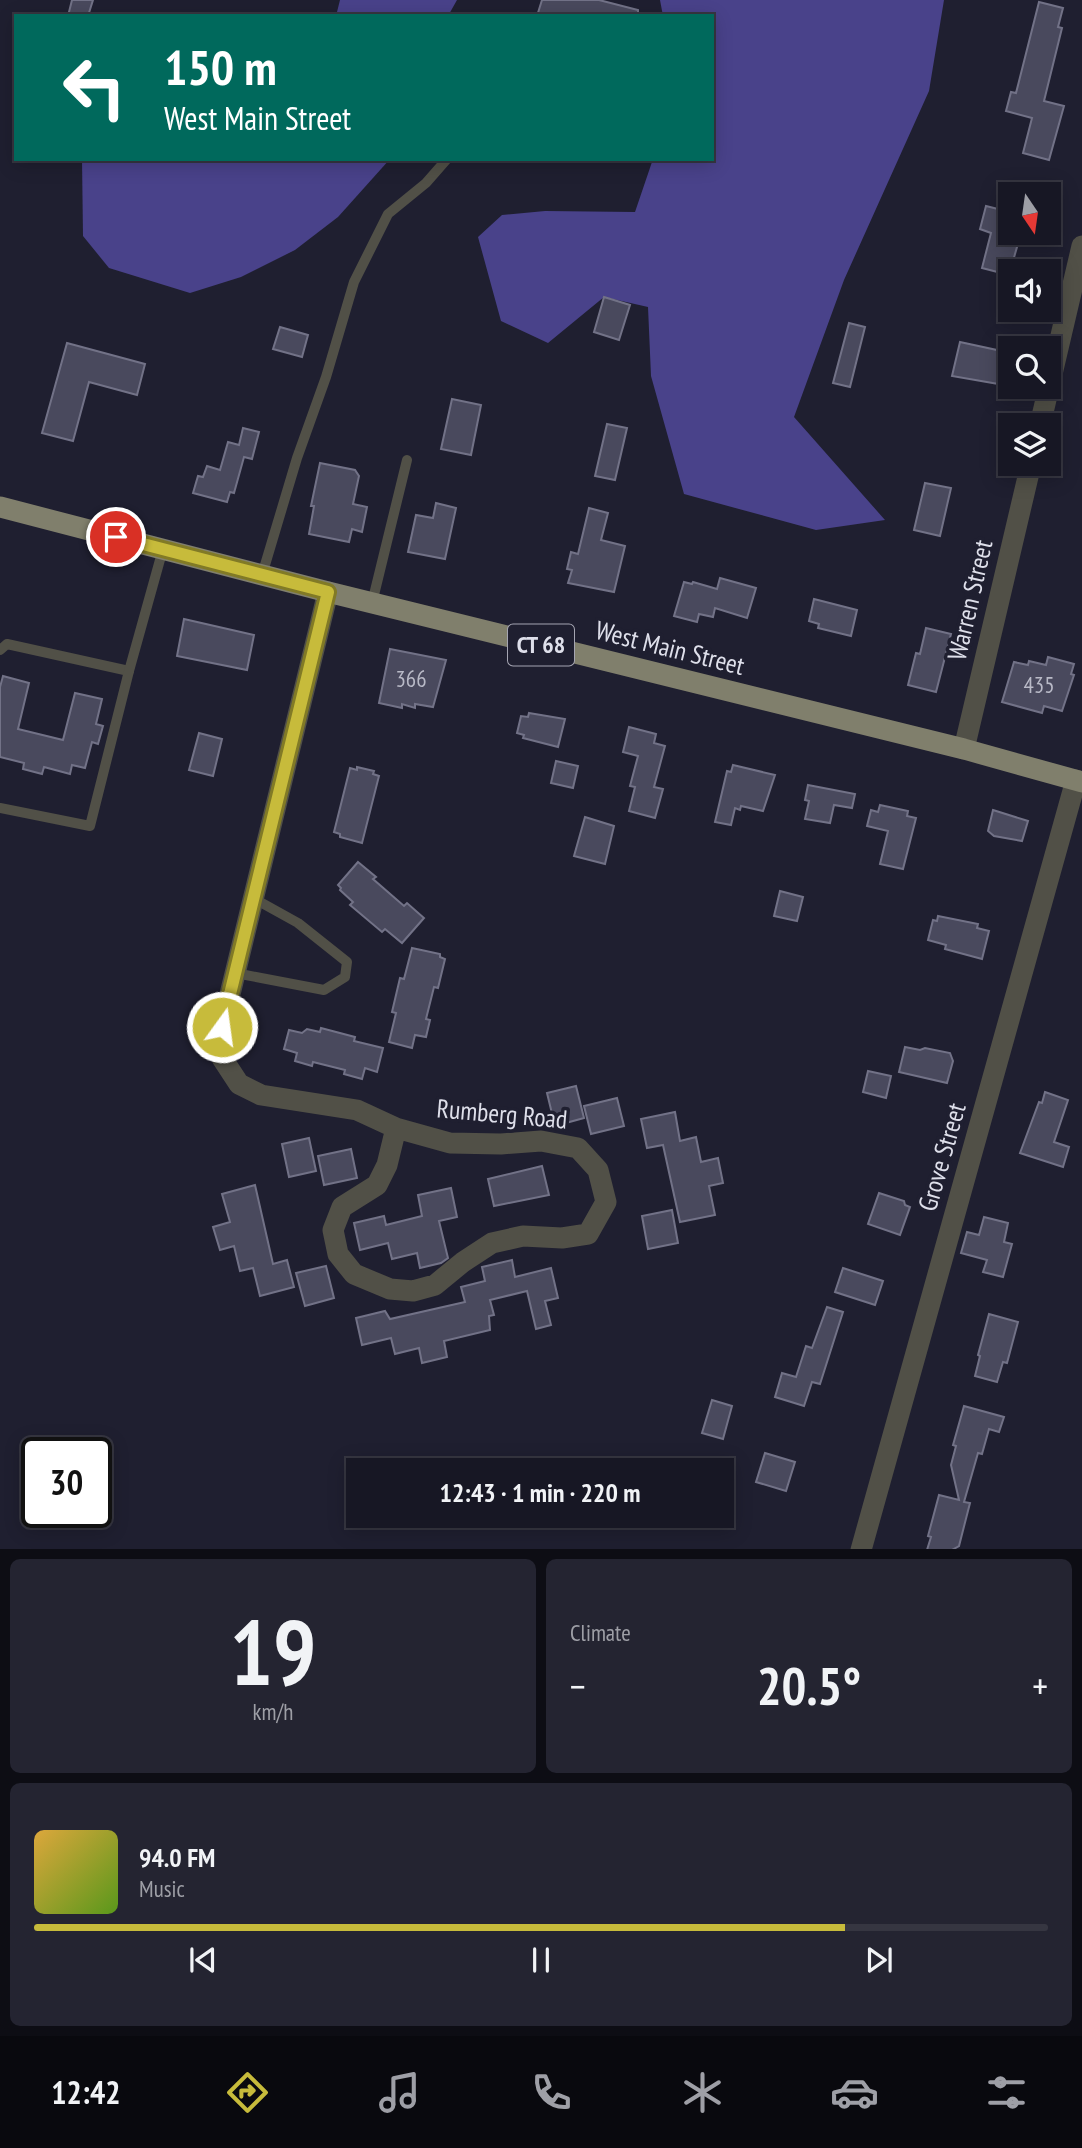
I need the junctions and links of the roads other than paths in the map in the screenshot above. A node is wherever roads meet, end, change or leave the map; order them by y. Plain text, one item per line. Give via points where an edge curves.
1 (445, 161) edge
2 (1082, 246) edge
3 (1043, 413) edge
4 (407, 460) dead end
5 (1028, 476) edge
6 (0, 507) edge
7 (163, 549) junction
8 (262, 575) junction
9 (328, 592) junction
10 (372, 603) junction
11 (0, 650) edge
12 (129, 671) junction
13 (964, 749) junction
14 (1079, 781) edge
15 (0, 808) edge
16 (253, 898) junction
17 (235, 973) junction
18 (396, 1128) junction
19 (861, 1549) edge

1 - 8 lane via 388,214 354,282
2 - 3 street
4 - 10 lane
5 - 13 street, Warren Street
6 - 7 main road, West Main Street / CT 68
7 - 8 main road, West Main Street / CT 68
7 - 12 lane
8 - 9 main road, West Main Street / CT 68
9 - 10 main road, West Main Street / CT 68
9 - 16 street, Rumberg Road
10 - 13 main road, West Main Street / CT 68
11 - 12 lane via 7,644
12 - 15 lane via 90,826
13 - 14 main road, West Main Street / CT 68
14 - 19 street, Grove Street
16 - 17 street, Rumberg Road
16 - 17 lane via 298,923 347,962 345,977 324,990
17 - 18 street, Rumberg Road via 222,1027 222,1058 239,1084 261,1096 357,1110
18 - 18 street, Rumberg Road via 450,1143 541,1140 578,1148 597,1170 606,1202 588,1234 523,1236 492,1243 435,1285 413,1291 390,1289 354,1274 338,1254 333,1230 342,1208 377,1185

